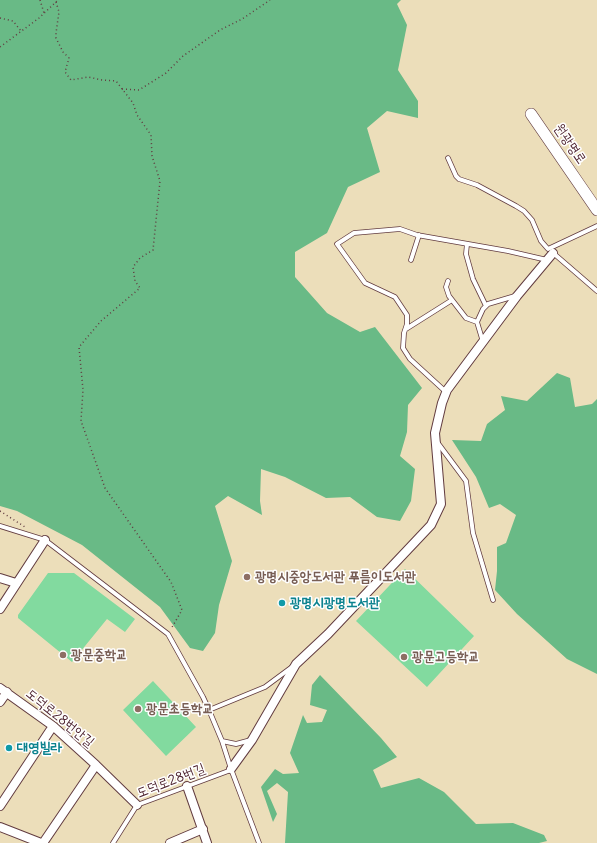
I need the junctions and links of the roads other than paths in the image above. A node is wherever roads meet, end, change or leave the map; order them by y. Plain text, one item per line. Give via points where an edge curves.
1 (531, 114) dead end
2 (448, 158) dead end
3 (597, 210) edge
4 (597, 226) edge
5 (419, 236) junction
6 (467, 244) junction
7 (550, 251) junction
8 (411, 260) dead end
9 (547, 260) junction
10 (448, 281) dead end
11 (597, 291) edge
12 (517, 296) junction
13 (452, 300) junction
14 (486, 306) junction
15 (477, 322) junction
16 (406, 329) junction
17 (483, 342) junction
18 (446, 392) junction
19 (436, 440) junction
20 (0, 526) edge
21 (45, 540) junction
22 (0, 578) edge
23 (16, 583) junction
24 (493, 600) dead end
25 (0, 609) edge
26 (296, 664) junction
27 (3, 690) edge
28 (0, 702) edge
29 (209, 710) junction
30 (53, 726) junction
31 (222, 740) junction
32 (252, 740) junction
33 (96, 765) junction
34 (232, 769) junction
35 (186, 786) junction
36 (137, 805) junction
37 (0, 806) edge
38 (0, 827) edge
39 (203, 829) junction
40 (42, 843) edge
41 (113, 843) edge
42 (170, 843) edge
43 (207, 843) edge
44 (259, 843) edge

1 - 3 street, 원광명로
2 - 7 lane via 459,179 477,185 524,212 532,220 541,241
4 - 7 lane
5 - 6 lane
5 - 8 lane
5 - 16 lane via 400,229 354,233 337,244 365,284 395,297 407,315
6 - 9 lane
6 - 14 lane via 466,254 473,279
7 - 9 street
7 - 11 lane
9 - 12 street
10 - 13 lane via 446,287
12 - 14 lane
12 - 17 street
13 - 15 lane via 466,318
13 - 16 lane
14 - 15 lane
15 - 17 lane
16 - 18 lane via 404,348 410,359
17 - 18 street
18 - 19 street via 435,433
19 - 24 lane via 466,481 473,533
19 - 26 street via 441,504 431,525 328,634
20 - 21 lane
21 - 23 street
21 - 29 lane via 168,634
22 - 23 street
23 - 25 street
26 - 29 lane via 265,687
26 - 32 street
27 - 28 street, 도덕로28번안길
27 - 30 street, 도덕로28번안길
29 - 31 lane
30 - 33 street, 도덕로28번안길
30 - 37 street
31 - 32 lane via 236,744
31 - 34 lane
32 - 34 street
33 - 36 street, 도덕로28번안길
33 - 40 street, 도덕로28번안길
34 - 35 lane, 도덕로28번길
34 - 44 lane
35 - 36 lane, 도덕로28번길
35 - 39 street
36 - 41 lane, 도덕로28번길
38 - 40 street
39 - 42 street
39 - 43 street

